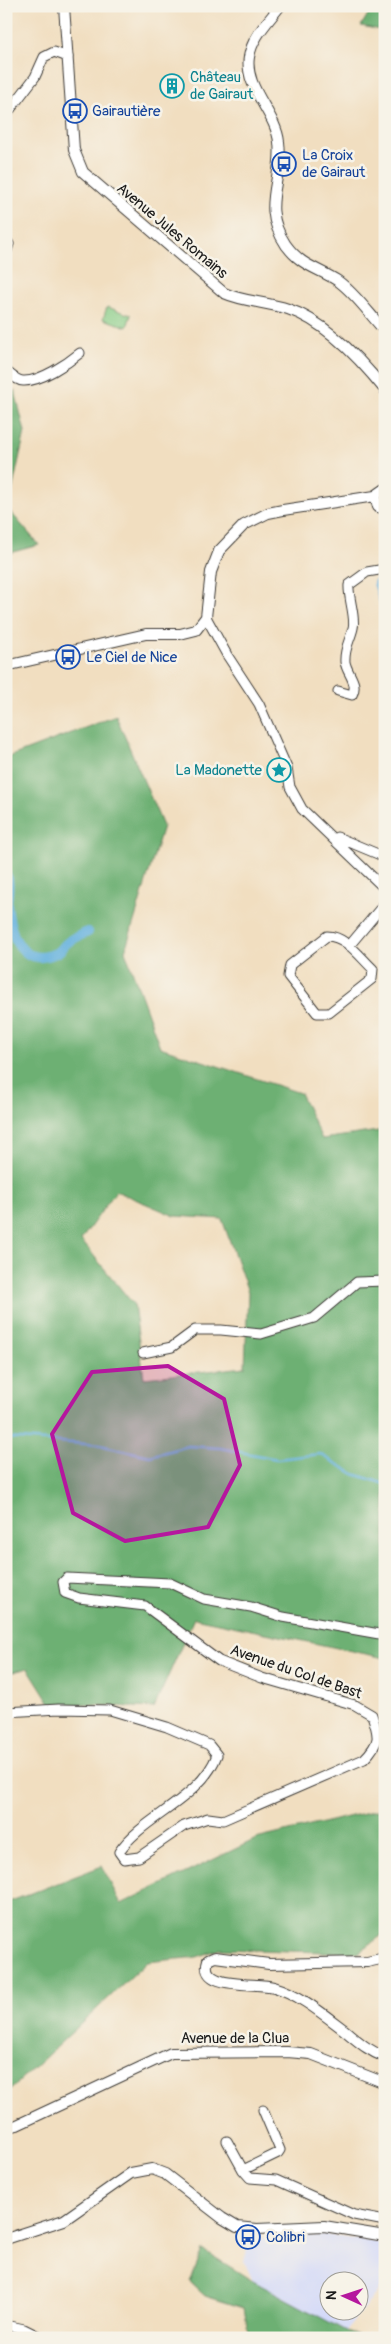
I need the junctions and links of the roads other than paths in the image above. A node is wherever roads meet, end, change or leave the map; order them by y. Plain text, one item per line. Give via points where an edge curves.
1 (64, 6) edge
2 (280, 6) edge
3 (68, 57) junction
4 (6, 115) edge
5 (6, 239) edge
6 (6, 254) edge
7 (385, 331) edge
8 (80, 353) dead end
9 (6, 371) edge
10 (385, 390) edge
11 (385, 489) edge
12 (375, 496) junction
13 (385, 509) edge
14 (385, 569) edge
15 (206, 617) junction
16 (6, 666) edge
17 (338, 691) dead end
18 (328, 833) junction
19 (385, 857) edge
20 (385, 896) edge
21 (385, 903) edge
22 (349, 946) junction
23 (385, 1281) edge
24 (143, 1352) dead end
25 (385, 1635) edge
26 (6, 1712) edge
27 (385, 1958) edge
28 (385, 2056) edge
29 (385, 2083) edge
30 (263, 2110) dead end
31 (6, 2128) edge
32 (227, 2141) dead end
33 (243, 2170) junction
34 (385, 2221) edge
35 (385, 2236) edge
36 (6, 2239) edge
37 (6, 2325) edge
38 (42, 2338) edge

1 - 3 street, Avenue Jules Romains
2 - 7 street via 252,45 248,63 250,78 276,127 279,142 280,157 272,202 278,232 297,258 340,282
3 - 4 street via 54,52 44,57 35,77
3 - 10 street, Avenue Jules Romains via 74,150 83,172 224,294 284,308 307,317 355,357
5 - 6 street via 9,244
8 - 9 street via 64,366 30,380 18,380
11 - 12 street
12 - 13 street via 378,507
12 - 15 street via 275,512 244,525 227,540 214,561
14 - 17 street via 367,572 349,585 354,627 345,649 345,660 346,671 355,690 352,695
15 - 16 street via 196,630 189,633 146,634
15 - 18 street via 259,704 287,768 290,787 302,809
18 - 19 street
18 - 20 street via 383,887
21 - 22 street
22 - 22 street via 373,969 372,979 329,1013 317,1013 288,976 290,966 327,936 335,936
23 - 24 street via 358,1282 314,1318 261,1334 194,1330 172,1347
25 - 26 street, Avenue du Col de Bast via 204,1599 170,1583 66,1578 63,1582 65,1592 79,1598 145,1606 219,1660 262,1678 355,1705 372,1715 379,1735 373,1750 364,1759 223,1820 208,1818 184,1826 139,1857 124,1859 119,1852 126,1841 169,1810 212,1769 217,1755 210,1744 110,1710 60,1708
27 - 28 street via 367,1962 269,1964 215,1957 208,1960 205,1968 208,1976 217,1981 275,1988 300,2000 367,2048
29 - 31 street, Avenue de la Clua via 311,2054 172,2053
30 - 33 street via 280,2150
32 - 33 street
33 - 34 street via 250,2178 276,2180 354,2215
35 - 36 street via 324,2226 237,2227 165,2174 152,2169 131,2172 64,2220
37 - 38 street

